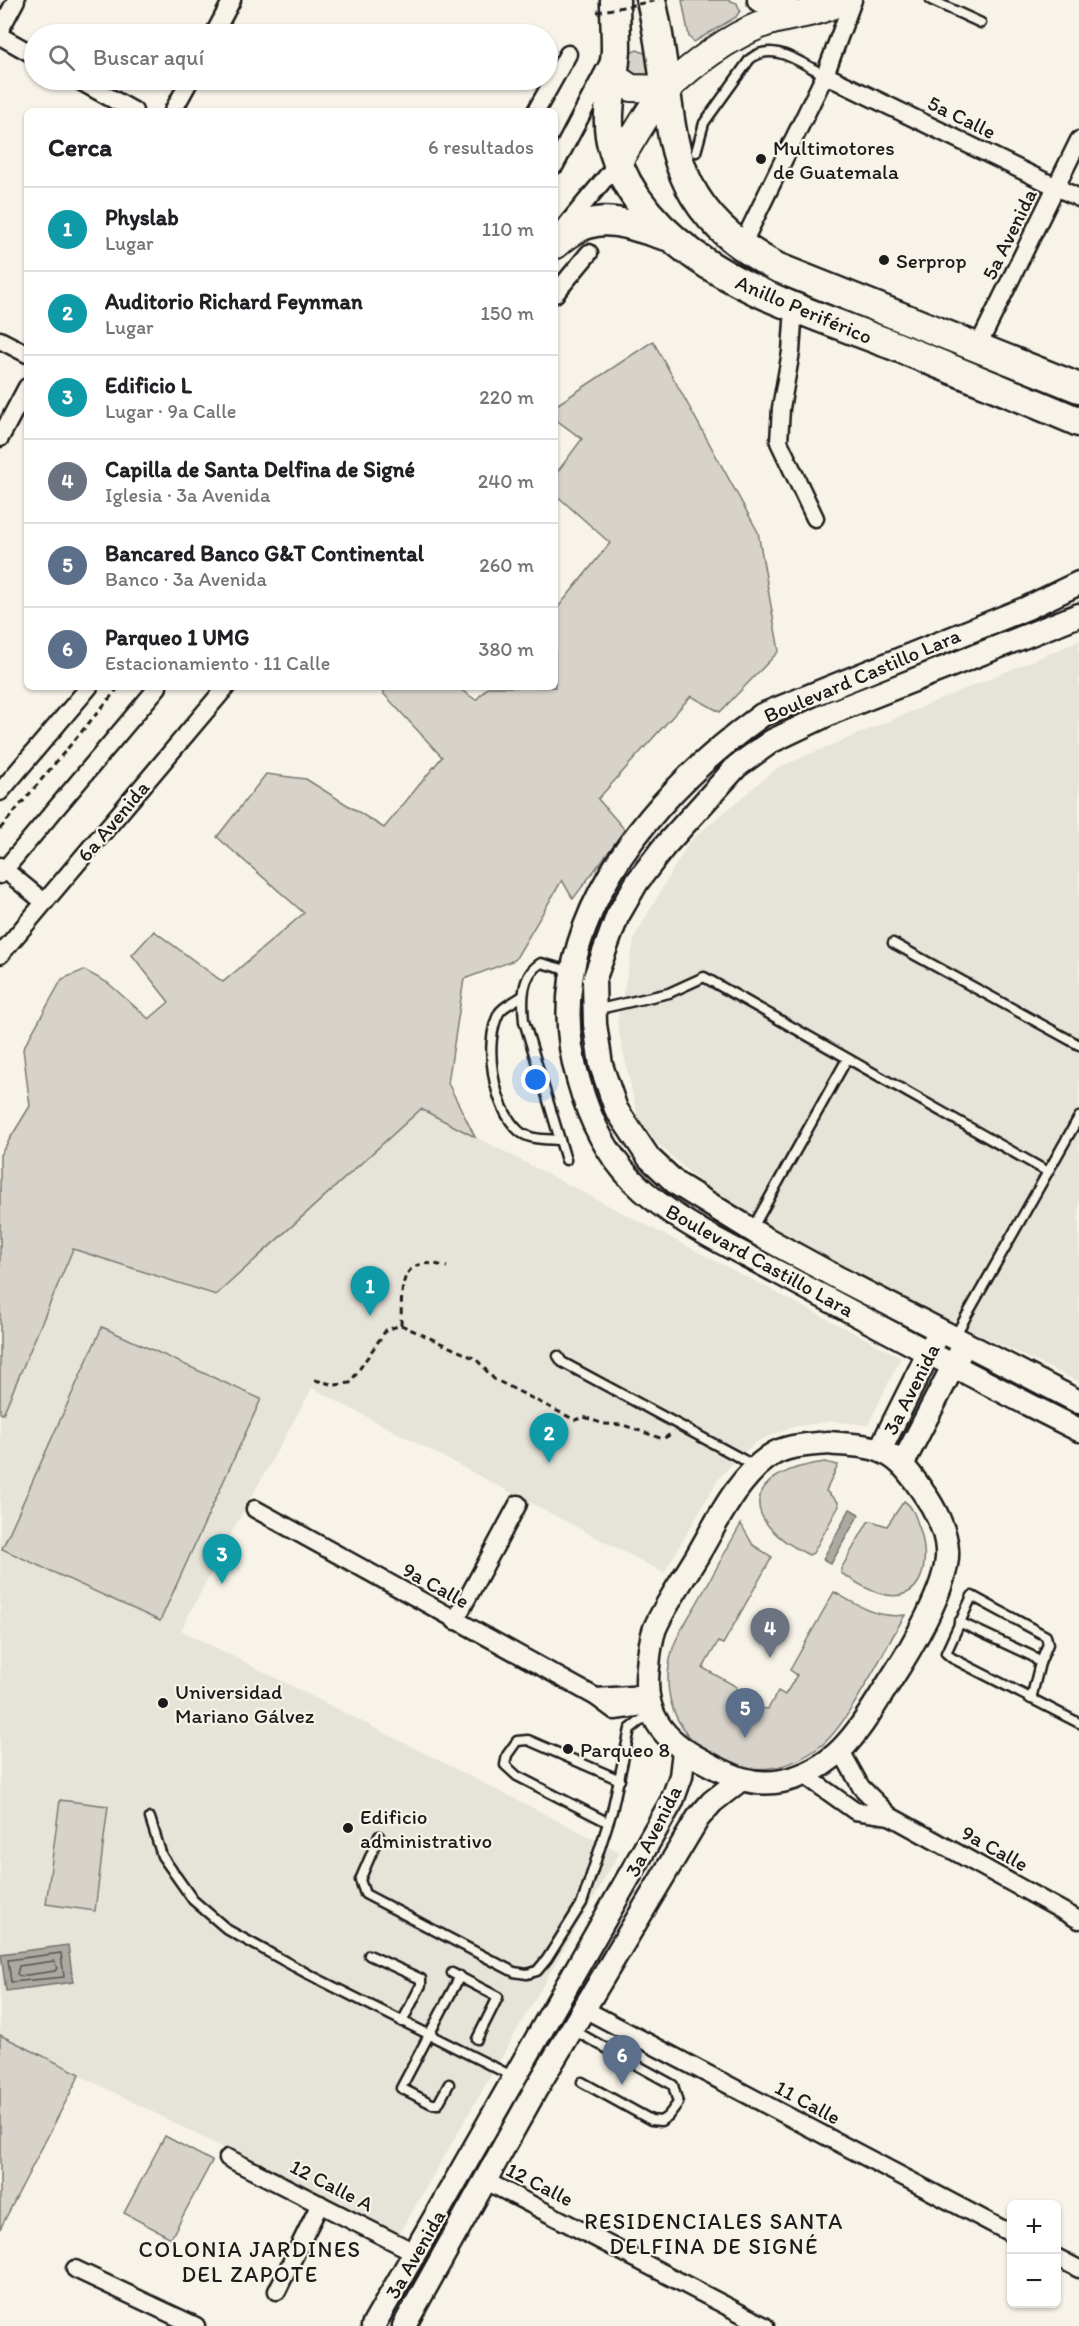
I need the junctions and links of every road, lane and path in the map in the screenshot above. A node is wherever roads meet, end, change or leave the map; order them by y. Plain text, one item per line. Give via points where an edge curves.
1 (16, 0) edge
2 (232, 0) edge
3 (651, 0) edge
4 (659, 0) edge
5 (759, 0) edge
6 (842, 0) edge
7 (853, 0) edge
8 (931, 0) edge
9 (606, 6) edge
10 (800, 14) junction
11 (981, 23) dead end
12 (219, 24) edge
13 (0, 30) edge
14 (0, 36) edge
15 (24, 49) edge
16 (568, 54) dead end
17 (614, 63) junction
18 (558, 72) edge
19 (665, 73) junction
20 (825, 75) junction
21 (96, 90) edge
22 (185, 90) edge
23 (548, 90) edge
24 (129, 108) edge
25 (175, 108) edge
26 (538, 108) edge
27 (1079, 140) edge
28 (696, 152) dead end
29 (558, 160) edge
30 (617, 164) junction
31 (1056, 188) junction
32 (1079, 198) edge
33 (672, 237) junction
34 (558, 238) edge
35 (558, 240) edge
36 (558, 242) edge
37 (741, 247) junction
38 (558, 290) edge
39 (794, 306) junction
40 (0, 340) edge
41 (978, 346) junction
42 (24, 352) edge
43 (1079, 388) edge
44 (24, 393) edge
45 (1079, 422) edge
46 (0, 438) edge
47 (815, 518) dead end
48 (1071, 607) edge
49 (85, 690) edge
50 (116, 690) edge
51 (155, 690) edge
52 (223, 690) edge
53 (762, 716) junction
54 (772, 741) junction
55 (0, 792) edge
56 (0, 829) edge
57 (2, 870) edge
58 (44, 902) junction
59 (578, 942) junction
60 (893, 943) dead end
61 (603, 951) junction
62 (0, 955) edge
63 (571, 971) junction
64 (522, 997) junction
65 (595, 1011) junction
66 (1079, 1045) edge
67 (847, 1059) junction
68 (1079, 1117) edge
69 (558, 1140) junction
70 (566, 1160) dead end
71 (1048, 1172) junction
72 (677, 1184) junction
73 (660, 1205) junction
74 (757, 1234) junction
75 (753, 1258) junction
76 (447, 1266) dead end
77 (840, 1279) junction
78 (830, 1300) junction
79 (401, 1325) junction
80 (953, 1338) junction
81 (929, 1352) junction
82 (558, 1356) dead end
83 (954, 1364) junction
84 (315, 1380) dead end
85 (1079, 1402) edge
86 (1079, 1430) edge
87 (668, 1438) dead end
88 (880, 1450) junction
89 (903, 1463) junction
90 (758, 1467) junction
91 (518, 1504) dead end
92 (255, 1509) dead end
93 (455, 1621) junction
94 (959, 1622) junction
95 (1040, 1663) junction
96 (1031, 1699) junction
97 (650, 1704) junction
98 (1079, 1723) edge
99 (684, 1751) junction
100 (841, 1751) junction
101 (803, 1774) junction
102 (620, 1780) junction
103 (740, 1780) junction
104 (890, 1816) junction
105 (150, 1818) dead end
106 (608, 1822) junction
107 (379, 1836) dead end
108 (1079, 1920) edge
109 (369, 1956) dead end
110 (584, 2009) junction
111 (402, 2022) junction
112 (572, 2030) junction
113 (431, 2035) junction
114 (477, 2039) dead end
115 (515, 2078) junction
116 (582, 2082) dead end
117 (449, 2084) dead end
118 (228, 2158) dead end
119 (486, 2181) junction
120 (320, 2204) junction
121 (1007, 2232) edge
122 (416, 2253) junction
123 (1061, 2260) edge
124 (75, 2269) dead end
125 (1079, 2269) edge
126 (277, 2291) dead end
127 (196, 2326) edge
128 (373, 2326) edge
129 (404, 2326) edge
130 (765, 2326) edge

1 - 13 street
2 - 12 street
3 - 19 highway, Anillo Periférico
4 - 9 path, bridge
5 - 10 street
6 - 10 main road
7 - 20 street
8 - 11 lane
9 - 17 highway, Anillo Periférico
10 - 19 main road via 764,24
14 - 15 street
16 - 18 street
17 - 19 main road via 632,88
17 - 19 highway via 624,41 637,36 652,40
17 - 29 street
17 - 30 highway, Anillo Periférico via 609,127
19 - 30 main road
19 - 37 highway, Anillo Periférico via 674,147 687,184 709,218
20 - 28 lane via 783,54 765,50 758,53 704,123
20 - 31 street, 5a Calle
20 - 37 street
21 - 24 street
22 - 25 street
23 - 26 street
27 - 31 street, 5a Avenida
30 - 33 highway, Anillo Periférico via 634,197
30 - 34 street
31 - 32 street, 5a Calle
31 - 41 street, 5a Avenida
33 - 35 highway via 602,220 579,225
33 - 39 highway, Anillo Periférico via 737,282
36 - 38 street via 586,256
37 - 41 highway, Anillo Periférico via 801,277
39 - 45 highway, Anillo Periférico
39 - 47 street via 779,442
40 - 42 street
41 - 43 highway, Anillo Periférico
44 - 46 street
48 - 53 street, Boulevard Castillo Lara
48 - 54 street, Boulevard Castillo Lara
49 - 55 street
50 - 56 path
51 - 57 street
52 - 58 street, 6a Avenida
53 - 54 street
53 - 59 street, Boulevard Castillo Lara via 726,741 645,825 615,866
54 - 61 street, Boulevard Castillo Lara via 737,766 663,848 636,882
57 - 58 street
58 - 62 street, 6a Avenida
59 - 61 street
59 - 63 street, Boulevard Castillo Lara
60 - 66 lane
61 - 65 street, Boulevard Castillo Lara via 594,980
63 - 64 lane via 541,963 532,968
63 - 73 street, Boulevard Castillo Lara via 570,1052 584,1099 603,1142 632,1179
64 - 69 lane via 524,1021
64 - 69 lane via 501,1011 495,1024 490,1051 492,1070 510,1121 519,1132
65 - 67 lane via 669,993 704,977
65 - 72 street, Boulevard Castillo Lara via 601,1065 616,1109 644,1152
67 - 71 lane
67 - 74 lane
68 - 71 lane
69 - 70 lane
71 - 80 lane
72 - 73 street
72 - 74 street, Boulevard Castillo Lara
73 - 75 street, Boulevard Castillo Lara
74 - 75 street
74 - 77 street, Boulevard Castillo Lara
75 - 78 street, Boulevard Castillo Lara
76 - 79 path via 417,1265 406,1272
77 - 78 street
77 - 80 street, Boulevard Castillo Lara
78 - 81 street, Boulevard Castillo Lara
79 - 84 path via 386,1330 350,1383 335,1385
79 - 87 path via 476,1359 495,1379 575,1420 623,1425
80 - 81 street, 3a Avenida
80 - 83 street, 3a Avenida
80 - 85 street, Boulevard Castillo Lara
81 - 83 street, Boulevard Castillo Lara
81 - 88 street, 3a Avenida
82 - 90 lane via 562,1362
83 - 86 street, Boulevard Castillo Lara
83 - 89 street, 3a Avenida
88 - 89 street
88 - 90 street, 3a Avenida via 828,1443 792,1447 771,1455
89 - 100 street, 3a Avenida via 934,1508 947,1551 938,1596 898,1669
90 - 97 street, 3a Avenida via 728,1503 655,1628 649,1655
91 - 93 street
92 - 93 street, 9a Calle
93 - 97 street, 9a Calle via 596,1697
94 - 95 lane
94 - 95 lane via 972,1596 979,1598 1046,1636 1048,1644
94 - 96 lane via 946,1653
95 - 96 lane
96 - 98 lane
97 - 99 street via 670,1741
97 - 102 lane via 630,1729
99 - 103 street
99 - 115 street, 3a Avenida via 672,1802
100 - 101 street, 3a Avenida
100 - 104 street, 9a Calle via 861,1787
101 - 103 street, 3a Avenida via 782,1781
101 - 104 street, 9a Calle via 855,1811
102 - 106 lane
102 - 106 lane via 528,1740 517,1741 505,1761 517,1776
103 - 110 street, 3a Avenida via 698,1818
104 - 108 street, 9a Calle
105 - 111 lane via 162,1856 174,1874 193,1900 228,1930
106 - 107 lane via 582,1904 548,1959 537,1971 526,1974 514,1972 365,1894 360,1880
109 - 111 lane via 421,1979
110 - 112 street, 3a Avenida
110 - 121 street, 11 Calle
111 - 113 lane
112 - 116 lane via 673,2085 678,2103 661,2121 651,2120
112 - 119 street, 3a Avenida
113 - 114 lane via 456,1975 498,1997
113 - 115 lane
113 - 117 lane via 401,2088 438,2104
115 - 122 street, 3a Avenida
118 - 120 street, 12 Calle A
119 - 129 street, 3a Avenida
119 - 130 street, 12 Calle
120 - 122 street, 12 Calle A
120 - 126 street
122 - 128 street, 3a Avenida
123 - 125 street
124 - 127 street

